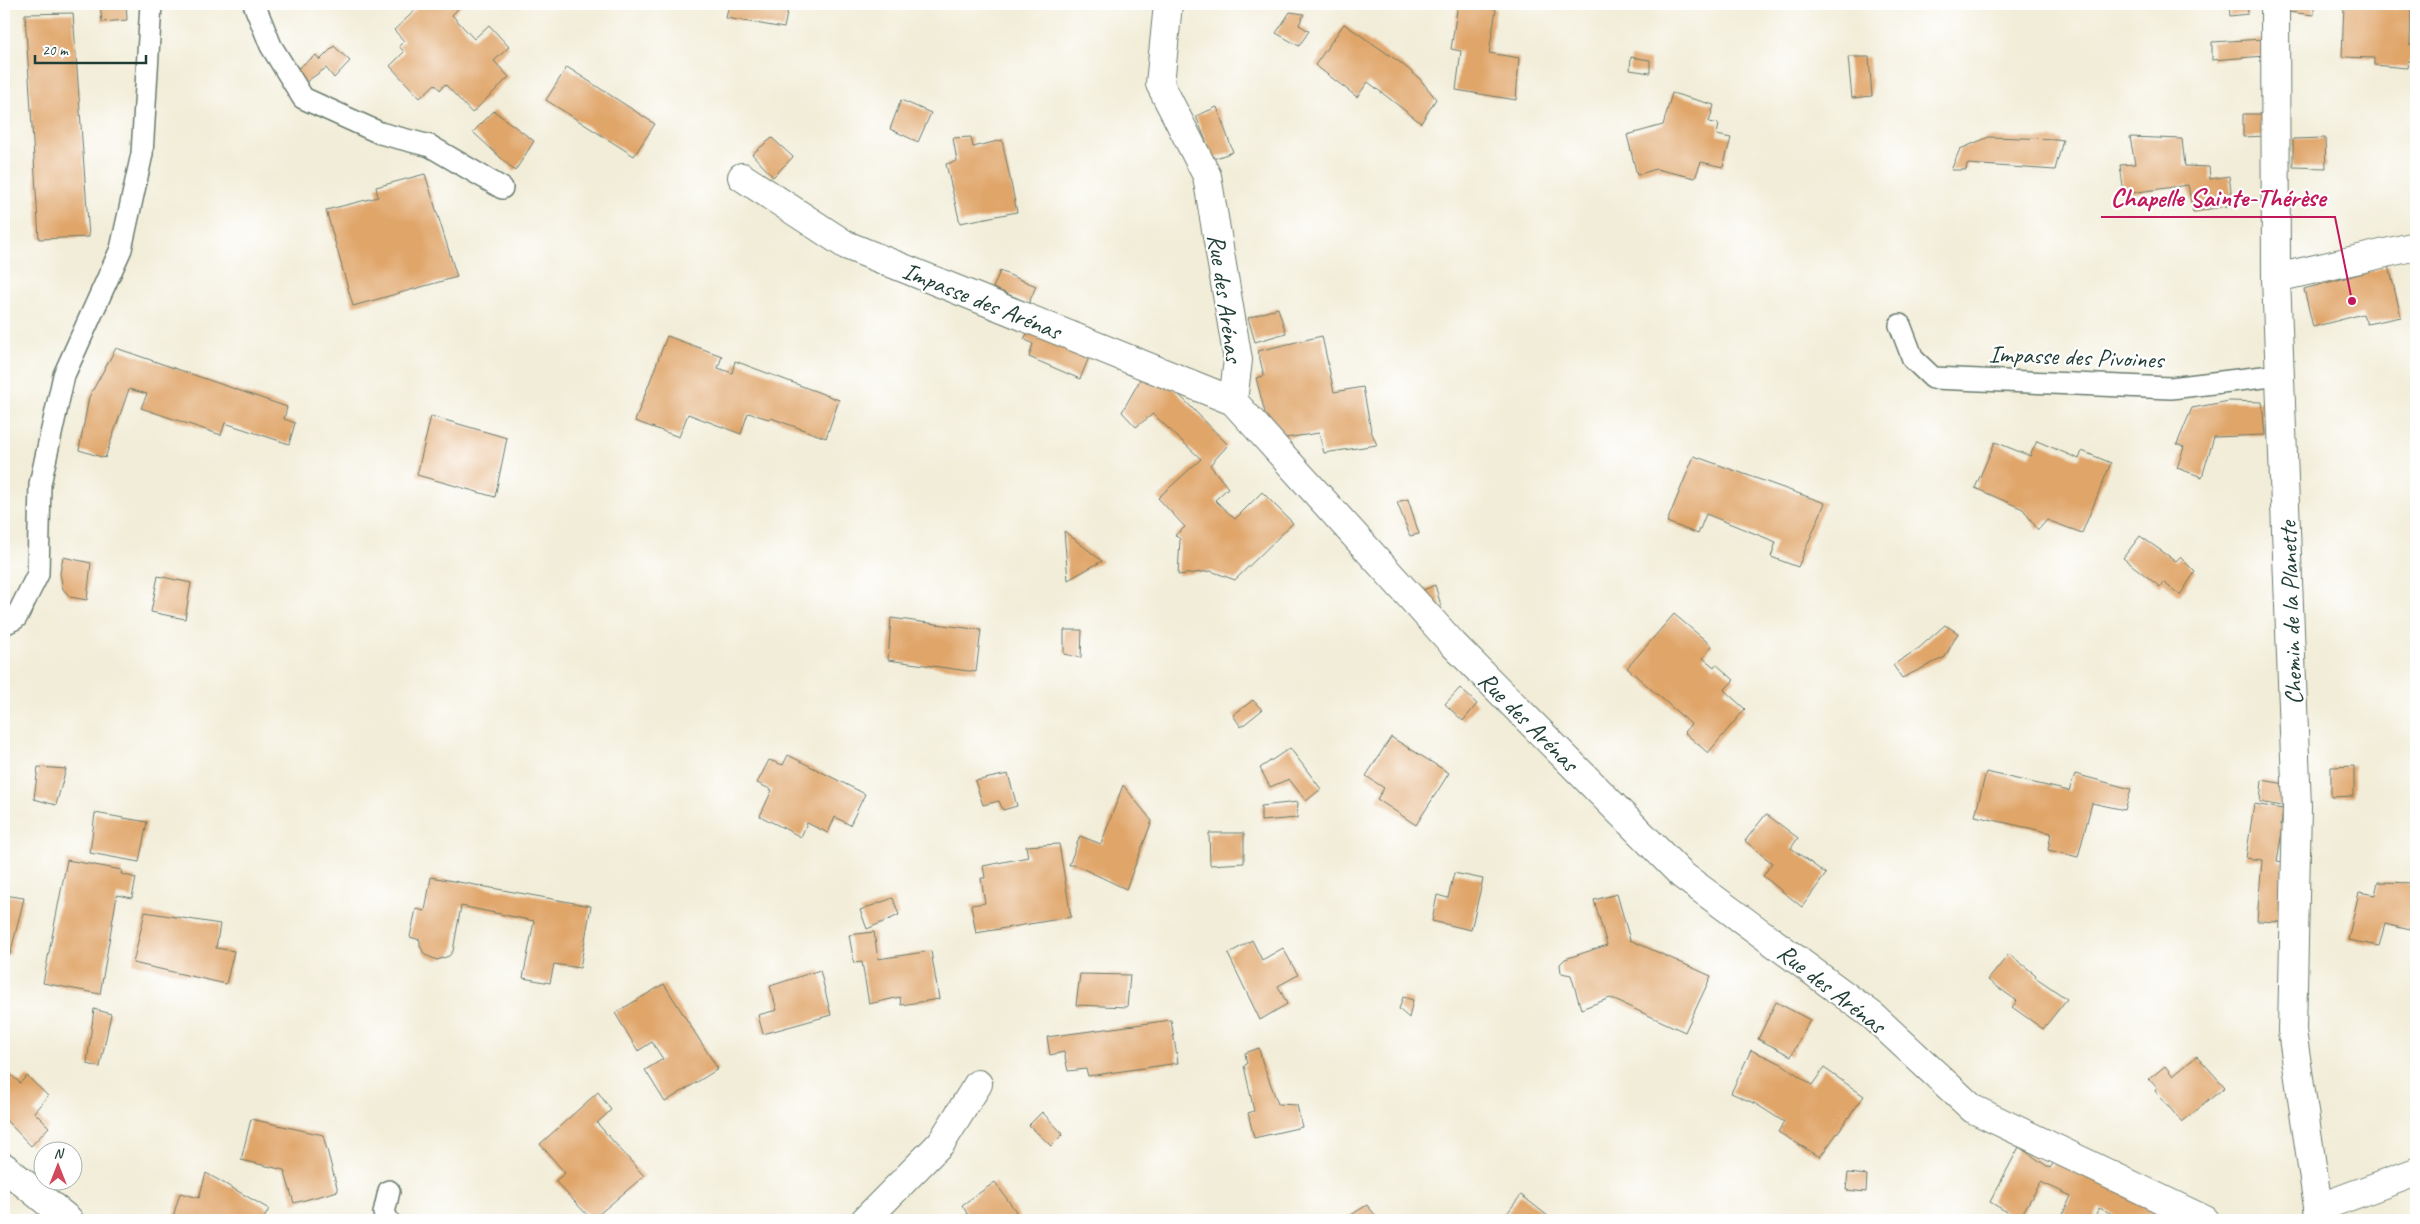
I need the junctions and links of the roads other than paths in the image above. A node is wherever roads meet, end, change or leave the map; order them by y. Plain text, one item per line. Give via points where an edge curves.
1 (151, 4) edge
2 (254, 4) edge
3 (1168, 4) edge
4 (2275, 4) edge
5 (742, 177) dead end
6 (502, 188) dead end
7 (2416, 246) edge
8 (2276, 278) junction
9 (1900, 325) dead end
10 (2280, 374) junction
11 (1233, 401) junction
12 (4, 624) edge
13 (978, 1084) dead end
14 (4, 1167) edge
15 (2416, 1172) edge
16 (389, 1191) dead end
17 (2319, 1214) edge
18 (69, 1220) edge
19 (388, 1220) edge
20 (866, 1220) edge
21 (2204, 1220) edge

1 - 12 lane via 142,154 123,240 64,374 40,484 38,574 16,618
2 - 6 lane via 271,46 303,98 380,134 430,146
3 - 11 street, Rue des Arénas via 1160,84 1207,176 1238,360
4 - 8 street, Chemin de la Planette
5 - 11 street, Impasse des Arénas via 846,245
7 - 8 street
8 - 10 street, Chemin de la Planette
9 - 10 lane, Impasse des Pivoines via 1913,359 1933,378 2171,388
10 - 17 street, Chemin de la Planette via 2298,807 2292,1031
11 - 21 street, Rue des Arénas via 1453,644 1682,875 1872,1016 1973,1109
13 - 20 street via 941,1143
14 - 18 street
15 - 17 street
16 - 19 lane via 384,1213

